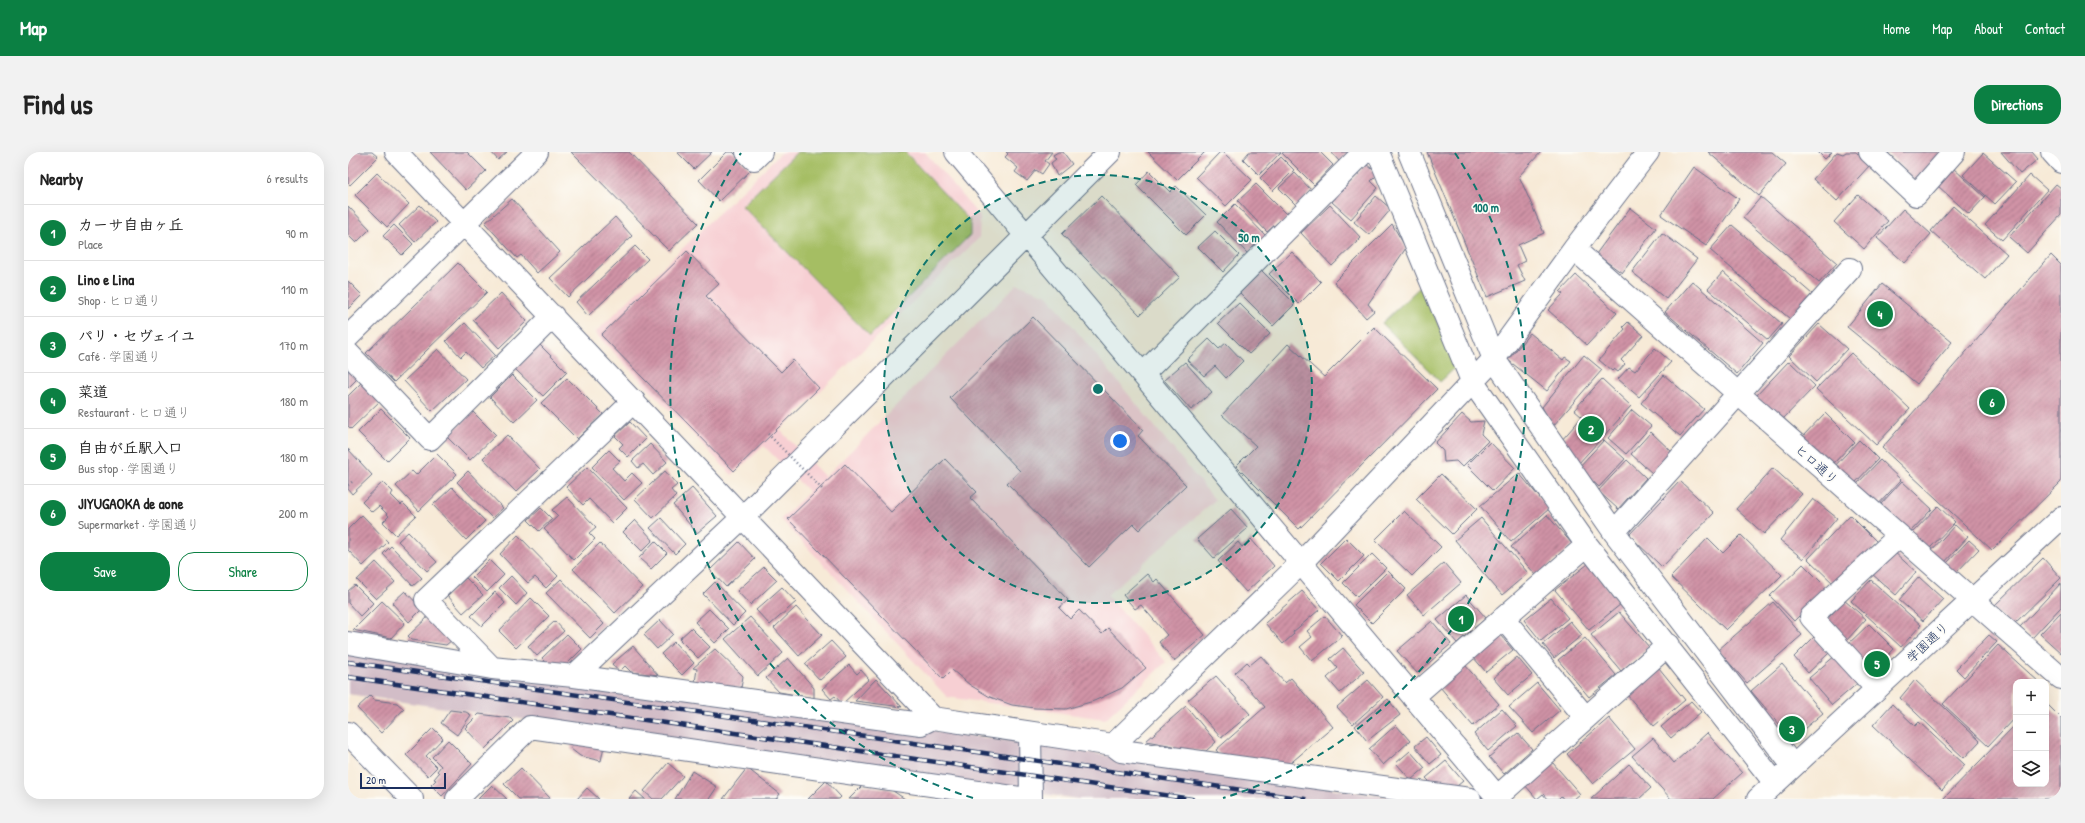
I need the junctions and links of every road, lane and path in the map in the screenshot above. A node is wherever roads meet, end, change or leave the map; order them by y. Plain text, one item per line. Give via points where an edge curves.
1 (396, 152) edge
2 (537, 152) edge
3 (747, 152) edge
4 (761, 152) edge
5 (956, 152) edge
6 (1110, 152) edge
7 (1364, 152) edge
8 (1378, 152) edge
9 (1409, 152) edge
10 (1648, 152) edge
11 (1870, 152) edge
12 (1954, 152) edge
13 (2052, 152) edge
14 (2061, 162) edge
15 (465, 223) junction
16 (1026, 235) junction
17 (1574, 248) junction
18 (1850, 269) dead end
19 (553, 316) junction
20 (348, 337) edge
21 (348, 352) edge
22 (1494, 359) junction
23 (1143, 374) junction
24 (1472, 380) junction
25 (1737, 393) junction
26 (634, 401) junction
27 (768, 434) dead end
28 (352, 482) dead end
29 (348, 485) edge
30 (823, 490) dead end
31 (743, 517) junction
32 (2061, 518) edge
33 (1614, 532) junction
34 (1899, 536) junction
35 (1587, 544) junction
36 (1301, 563) junction
37 (1972, 600) junction
38 (1504, 618) junction
39 (348, 643) edge
40 (1668, 645) junction
41 (492, 668) junction
42 (574, 676) junction
43 (2061, 678) edge
44 (1877, 689) junction
45 (1413, 697) junction
46 (933, 718) junction
47 (1586, 718) junction
48 (348, 733) edge
49 (1030, 733) junction
50 (1114, 745) junction
51 (1793, 766) junction
52 (1775, 783) junction
53 (1498, 798) edge
54 (412, 799) edge
55 (457, 799) edge
56 (1027, 799) edge
57 (1031, 799) edge
58 (1470, 799) edge
59 (1758, 799) edge

1 - 15 street
2 - 15 street
3 - 4 street via 754,159
5 - 16 street
6 - 16 street
7 - 23 street
8 - 24 street
9 - 22 street
10 - 17 street
11 - 12 street via 1916,195
13 - 14 street
15 - 19 street
15 - 20 street
16 - 23 street
16 - 31 street
17 - 22 street
17 - 25 street, ヒロ通り
18 - 25 street
19 - 21 street via 430,439
19 - 26 street
22 - 24 street
22 - 33 street
23 - 36 street
24 - 35 street
24 - 36 street
25 - 33 street
25 - 34 street, ヒロ通り
26 - 31 street
26 - 41 street via 426,600
27 - 30 path, bridge
28 - 29 path
31 - 42 street
31 - 46 street
32 - 37 street, 学園通り
33 - 51 street
34 - 37 street, ヒロ通り
34 - 44 street via 1811,617
35 - 38 street
35 - 40 street
36 - 45 street
36 - 50 street
37 - 43 street, ヒロ通り
37 - 44 street, 学園通り
38 - 45 street
38 - 47 street
39 - 41 street
40 - 47 street
40 - 52 street
41 - 42 street
42 - 46 street via 921,724
44 - 51 street, 学園通り
45 - 53 street
46 - 49 street
47 - 53 street
48 - 54 street
49 - 50 street
49 - 57 street
50 - 58 street via 1121,751
51 - 52 street, 学園通り
52 - 59 street, 学園通り
55 - 56 street via 530,727

